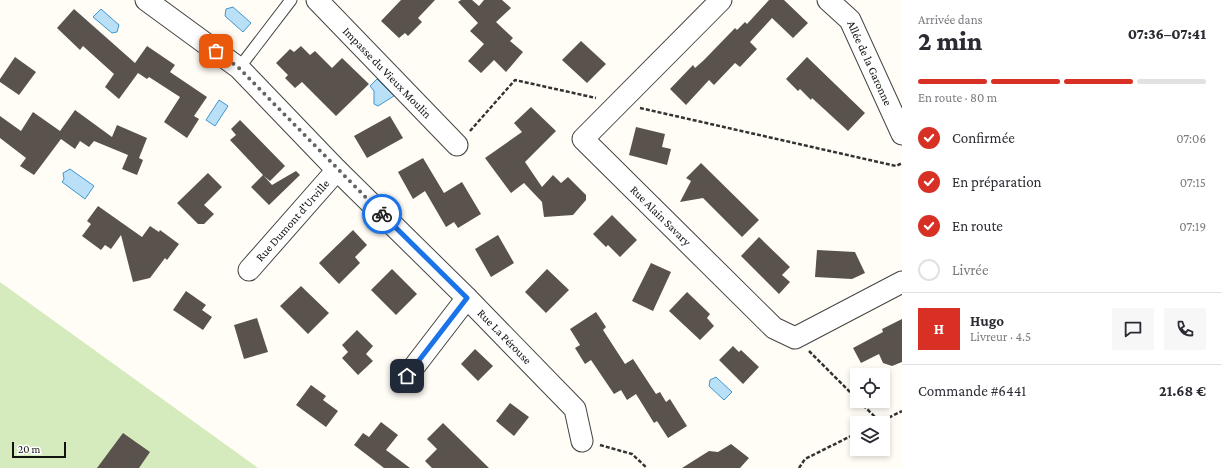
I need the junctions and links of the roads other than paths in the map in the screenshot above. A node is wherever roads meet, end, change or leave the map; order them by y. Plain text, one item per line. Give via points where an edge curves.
1 (146, 0) edge
2 (291, 0) edge
3 (317, 0) edge
4 (721, 0) edge
5 (828, 0) edge
6 (239, 68) junction
7 (902, 134) edge
8 (457, 145) road end
9 (337, 170) junction
10 (249, 270) dead end
11 (902, 282) edge
12 (467, 298) junction
13 (407, 376) dead end
14 (582, 441) road end

1 - 6 street, Rue La Pérouse
2 - 6 lane
3 - 8 street, Impasse du Vieux Moulin
4 - 11 street, Rue Alain Savary via 583,139 774,328 795,338
5 - 7 street, Allée de la Garonne via 850,20
6 - 9 street, Rue La Pérouse
9 - 10 street, Rue Dumont d'Urville
9 - 12 street, Rue La Pérouse
12 - 13 street
12 - 14 street, Rue La Pérouse via 575,409

